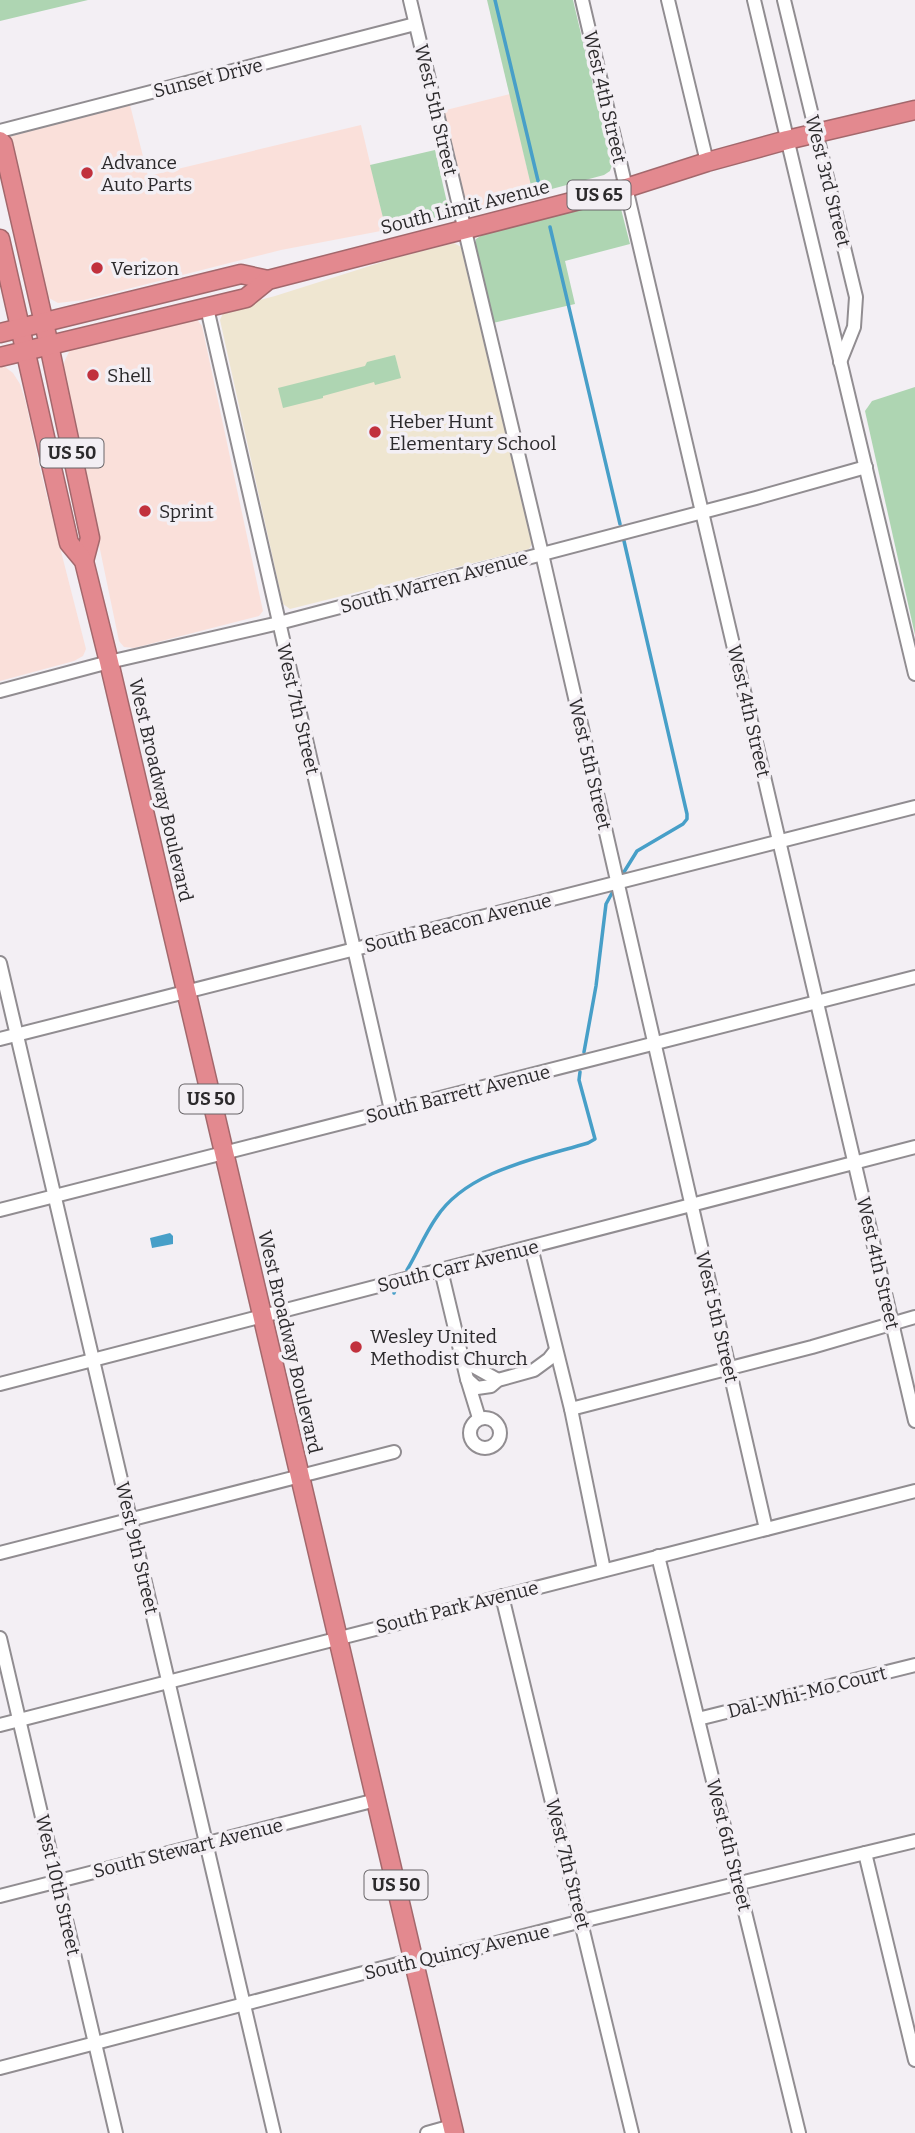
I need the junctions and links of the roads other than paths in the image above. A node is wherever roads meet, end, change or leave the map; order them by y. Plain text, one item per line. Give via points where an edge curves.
1 (410, 0) edge
2 (582, 0) edge
3 (668, 0) edge
4 (754, 0) edge
5 (784, 0) edge
6 (415, 24) junction
7 (915, 110) edge
8 (0, 131) edge
9 (816, 132) junction
10 (787, 140) junction
11 (0, 141) edge
12 (706, 162) junction
13 (626, 188) junction
14 (464, 229) junction
15 (0, 239) edge
16 (6, 263) junction
17 (268, 280) junction
18 (0, 284) edge
19 (207, 308) junction
20 (44, 322) junction
21 (21, 328) junction
22 (0, 333) edge
23 (49, 345) junction
24 (26, 350) junction
25 (0, 357) edge
26 (840, 362) junction
27 (866, 467) junction
28 (702, 512) junction
29 (542, 554) junction
30 (84, 561) junction
31 (279, 623) junction
32 (109, 662) junction
33 (915, 674) edge
34 (0, 691) edge
35 (915, 807) edge
36 (779, 841) junction
37 (618, 883) junction
38 (354, 949) junction
39 (0, 963) edge
40 (915, 977) edge
41 (186, 992) junction
42 (817, 1002) junction
43 (17, 1035) junction
44 (0, 1039) edge
45 (655, 1044) junction
46 (391, 1110) junction
47 (915, 1147) edge
48 (224, 1153) junction
49 (855, 1163) junction
50 (55, 1196) junction
51 (691, 1206) junction
52 (0, 1210) edge
53 (531, 1247) junction
54 (441, 1270) junction
55 (262, 1316) junction
56 (915, 1317) edge
57 (892, 1323) junction
58 (556, 1350) junction
59 (93, 1359) junction
60 (462, 1360) junction
61 (729, 1368) junction
62 (534, 1370) junction
63 (467, 1379) junction
64 (563, 1379) junction
65 (498, 1380) junction
66 (0, 1384) edge
67 (571, 1409) junction
68 (479, 1418) dead end
69 (915, 1421) edge
70 (394, 1452) dead end
71 (300, 1475) junction
72 (915, 1491) edge
73 (130, 1519) junction
74 (766, 1529) junction
75 (0, 1553) edge
76 (658, 1556) junction
77 (604, 1570) junction
78 (502, 1596) junction
79 (0, 1638) edge
80 (338, 1638) junction
81 (915, 1665) edge
82 (168, 1682) junction
83 (698, 1719) junction
84 (19, 1720) junction
85 (0, 1725) edge
86 (376, 1800) junction
87 (915, 1841) edge
88 (206, 1844) junction
89 (865, 1853) junction
90 (57, 1882) junction
91 (738, 1883) junction
92 (0, 1896) edge
93 (582, 1921) junction
94 (413, 1960) junction
95 (244, 2005) junction
96 (95, 2044) junction
97 (915, 2060) edge
98 (0, 2068) edge
99 (453, 2130) edge
100 (116, 2133) edge
101 (274, 2133) edge
102 (427, 2133) edge
103 (632, 2133) edge
104 (799, 2133) edge

1 - 6 street, West 5th Street
2 - 13 street, West 4th Street
3 - 12 street
4 - 10 street, West 3rd Street
5 - 9 street, West 3rd Street
6 - 8 street, Sunset Drive
6 - 14 street, West 5th Street
7 - 9 highway, South Limit Avenue / US 65
9 - 10 highway, South Limit Avenue / US 65
9 - 26 street, West 3rd Street via 856,297 854,327
10 - 12 highway, South Limit Avenue / US 65
10 - 26 street, West 3rd Street
11 - 20 highway, West Broadway Boulevard / US 50
12 - 13 highway, South Limit Avenue / US 65
13 - 14 highway, South Limit Avenue / US 65
13 - 28 street, West 4th Street
14 - 17 highway, South Limit Avenue / US 65
14 - 29 street, West 5th Street
15 - 16 highway, West Broadway Boulevard / US 50
16 - 18 highway
16 - 21 highway, West Broadway Boulevard / US 50
17 - 19 highway, South Limit Avenue / US 65 via 246,298
17 - 20 highway, South Limit Avenue / US 65 via 241,274
19 - 23 highway, South Limit Avenue / US 65
19 - 31 street, West 7th Street
20 - 21 highway, South Limit Avenue / US 65
20 - 23 highway, West Broadway Boulevard / US 50
21 - 22 highway, South Limit Avenue / US 65
21 - 24 highway, West Broadway Boulevard / US 50
23 - 24 highway, South Limit Avenue / US 65
23 - 30 highway, West Broadway Boulevard / US 50 via 90,538
24 - 25 highway, South Limit Avenue / US 65
24 - 30 highway, West Broadway Boulevard / US 50 via 69,543
26 - 27 street, West 3rd Street
27 - 28 street, South Warren Avenue
27 - 33 street, West 3rd Street
28 - 29 street, South Warren Avenue
28 - 36 street, West 4th Street
29 - 31 street, South Warren Avenue
29 - 37 street, West 5th Street
30 - 32 highway, West Broadway Boulevard / US 50
31 - 32 street, South Warren Avenue
31 - 38 street, West 7th Street
32 - 34 street, South Warren Avenue
32 - 41 highway, West Broadway Boulevard / US 50
35 - 36 street, South Beacon Avenue
36 - 37 street, South Beacon Avenue
36 - 42 street, West 4th Street
37 - 38 street, South Beacon Avenue
37 - 45 street, West 5th Street
38 - 41 street, South Beacon Avenue
38 - 46 street, West 7th Street
39 - 43 street, West 9th Street
40 - 42 street, South Barrett Avenue
41 - 43 street, South Beacon Avenue
41 - 48 highway, West Broadway Boulevard / US 50
42 - 45 street, South Barrett Avenue
42 - 49 street, West 4th Street
43 - 44 street, South Beacon Avenue
43 - 50 street, West 9th Street
45 - 46 street, South Barrett Avenue
45 - 51 street, West 5th Street
46 - 48 street, South Barrett Avenue
47 - 49 street, South Carr Avenue
48 - 50 street, South Barrett Avenue
48 - 55 highway, West Broadway Boulevard / US 50
49 - 51 street, South Carr Avenue
49 - 57 street, West 4th Street
50 - 52 street, South Barrett Avenue
50 - 59 street, West 9th Street
51 - 53 street, South Carr Avenue
51 - 61 street, West 5th Street
53 - 54 street, South Carr Avenue
53 - 58 street
54 - 55 street, South Carr Avenue
54 - 60 street
55 - 59 street, South Carr Avenue
55 - 71 highway, West Broadway Boulevard / US 50
56 - 57 street
57 - 61 street
57 - 69 street, West 4th Street
58 - 62 street
58 - 64 street
59 - 66 street, South Carr Avenue
59 - 73 street, West 9th Street
60 - 63 street
60 - 65 street
61 - 67 street
61 - 74 street, West 5th Street
62 - 64 street
62 - 65 street
63 - 65 street via 477,1388
63 - 68 street
64 - 67 street
67 - 77 street
70 - 71 street
71 - 73 street
71 - 80 highway, West Broadway Boulevard / US 50
72 - 74 street, South Park Avenue
73 - 75 street
73 - 82 street, West 9th Street
74 - 76 street, South Park Avenue
76 - 77 street, South Park Avenue
76 - 83 street, West 6th Street
77 - 78 street, South Park Avenue
78 - 80 street, South Park Avenue
78 - 93 street, West 7th Street
79 - 84 street, West 10th Street
80 - 82 street, South Park Avenue
80 - 86 highway, West Broadway Boulevard / US 50
81 - 83 street, Dal-Whi-Mo Court
82 - 84 street, South Park Avenue
82 - 88 street, West 9th Street
83 - 91 street, West 6th Street
84 - 85 street, South Park Avenue
84 - 90 street, West 10th Street
86 - 88 street, South Stewart Avenue
86 - 94 highway, West Broadway Boulevard / US 50
87 - 89 street, South Quincy Avenue
88 - 90 street, South Stewart Avenue
88 - 95 street, West 9th Street
89 - 91 street, South Quincy Avenue
89 - 97 street
90 - 92 street, South Stewart Avenue
90 - 96 street, West 10th Street
91 - 93 street, South Quincy Avenue
91 - 104 street, West 6th Street
93 - 94 street, South Quincy Avenue via 435,1959
93 - 103 street, West 7th Street
94 - 95 street, South Quincy Avenue
94 - 99 highway, West Broadway Boulevard / US 50
95 - 96 street, South Quincy Avenue
95 - 101 street, West 9th Street
96 - 98 street, South Quincy Avenue
96 - 100 street, West 10th Street
99 - 102 street

